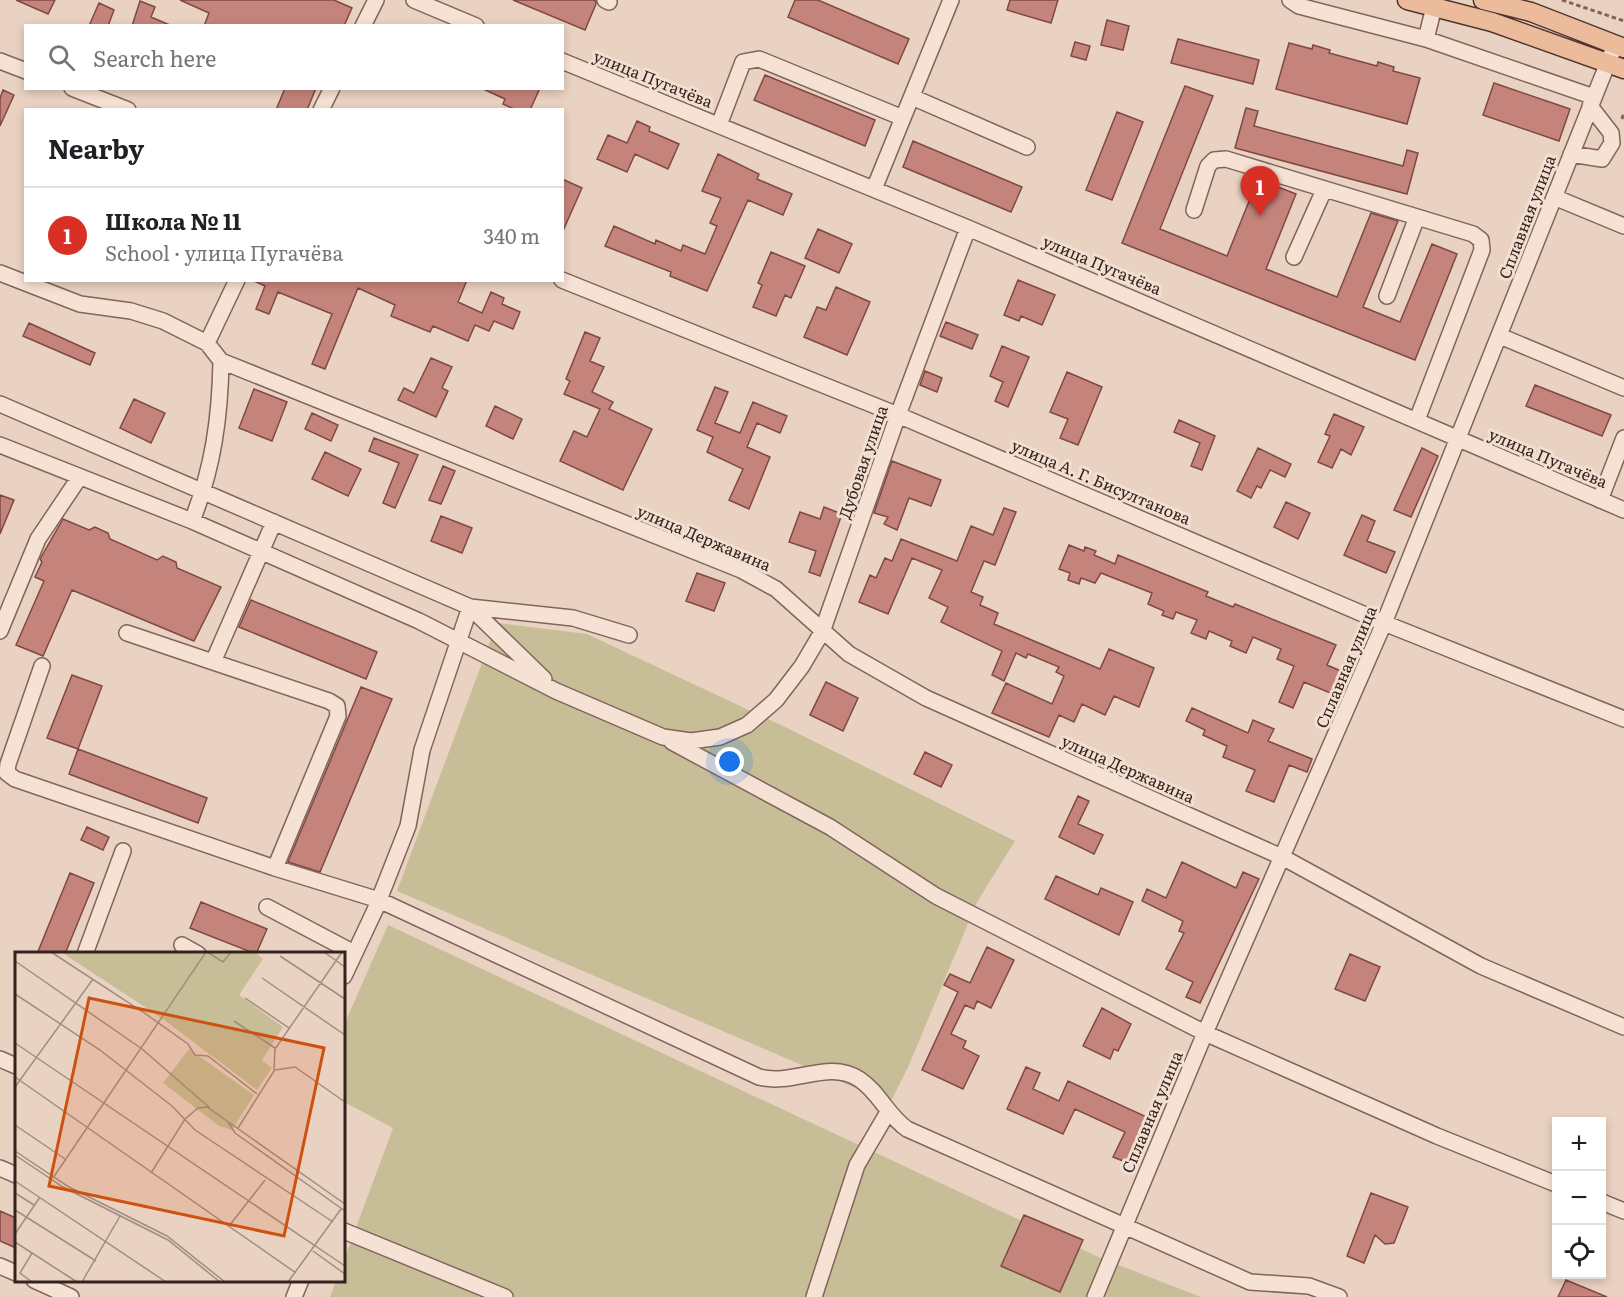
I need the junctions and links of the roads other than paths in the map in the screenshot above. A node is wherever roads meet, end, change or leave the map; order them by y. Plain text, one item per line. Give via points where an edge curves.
1 (376, 0) edge
2 (414, 0) edge
3 (951, 0) edge
4 (1290, 0) edge
5 (1407, 0) edge
6 (1483, 0) edge
7 (448, 6) edge
8 (1434, 7) junction
9 (364, 24) edge
10 (473, 24) edge
11 (1426, 39) junction
12 (1619, 47) edge
13 (0, 61) edge
14 (564, 62) edge
15 (1616, 66) edge
16 (24, 70) edge
17 (77, 90) edge
18 (331, 90) edge
19 (912, 97) junction
20 (1592, 102) junction
21 (123, 108) edge
22 (322, 108) edge
23 (903, 118) junction
24 (719, 125) junction
25 (1027, 147) dead end
26 (1571, 154) junction
27 (874, 189) junction
28 (1324, 190) junction
29 (1554, 197) junction
30 (1194, 210) dead end
31 (1417, 217) junction
32 (1624, 226) edge
33 (968, 228) junction
34 (1294, 257) dead end
35 (0, 273) edge
36 (564, 281) edge
37 (236, 282) edge
38 (1387, 296) dead end
39 (1500, 336) junction
40 (207, 343) junction
41 (220, 362) junction
42 (1624, 388) edge
43 (0, 404) edge
44 (898, 415) junction
45 (1417, 420) junction
46 (1460, 438) junction
47 (1624, 438) edge
48 (0, 445) edge
49 (79, 478) junction
50 (204, 492) junction
51 (1600, 500) junction
52 (1624, 510) edge
53 (192, 521) junction
54 (274, 522) junction
55 (261, 551) junction
56 (470, 607) junction
57 (1384, 623) junction
58 (0, 631) edge
59 (822, 632) junction
60 (127, 633) dead end
61 (629, 635) dead end
62 (457, 640) junction
63 (213, 662) junction
64 (42, 666) dead end
65 (556, 691) junction
66 (1624, 719) edge
67 (663, 737) junction
68 (123, 851) dead end
69 (1284, 858) junction
70 (275, 868) junction
71 (379, 900) junction
72 (267, 907) dead end
73 (182, 945) dead end
74 (86, 952) edge
75 (194, 952) edge
76 (354, 953) junction
77 (345, 974) edge
78 (1624, 1027) edge
79 (1205, 1033) junction
80 (0, 1059) edge
81 (15, 1066) edge
82 (888, 1112) junction
83 (0, 1168) edge
84 (15, 1175) edge
85 (1552, 1182) edge
86 (1606, 1204) edge
87 (1624, 1211) edge
88 (1124, 1225) junction
89 (345, 1230) edge
90 (0, 1266) edge
91 (15, 1273) edge
92 (36, 1282) edge
93 (301, 1282) edge
94 (71, 1297) edge
95 (294, 1297) edge
96 (505, 1297) edge
97 (814, 1297) edge
98 (1095, 1297) edge
99 (1339, 1297) edge

1 - 9 street
2 - 7 street
3 - 19 street
4 - 11 street via 1299,6
5 - 8 main road
6 - 12 main road via 1531,12
7 - 10 street
8 - 11 street
8 - 15 main road via 1492,22
11 - 20 street
12 - 15 street, Сплавная улица
13 - 16 street
14 - 24 street, улица Пугачёва
15 - 20 street, Сплавная улица
17 - 21 street
18 - 22 street
19 - 23 street
19 - 25 street
20 - 26 street, Сплавная улица
20 - 26 street via 1611,133 1612,142 1602,159
23 - 24 street via 751,58 743,62
23 - 27 street
24 - 27 street, улица Пугачёва
26 - 29 street, Сплавная улица
27 - 33 street, улица Пугачёва
28 - 30 street via 1226,159 1214,160 1208,166
28 - 31 street
28 - 34 street
29 - 32 street
29 - 39 street, Сплавная улица
31 - 38 street
31 - 45 street via 1473,234 1481,240 1482,250
33 - 44 street, Дубовая улица
33 - 45 street, улица Пугачёва
35 - 40 street via 80,303 163,321
36 - 44 street, улица А. Г. Бисултанова
37 - 40 street
39 - 42 street
39 - 46 street, Сплавная улица
40 - 41 street
41 - 50 street via 218,434
41 - 59 street, улица Державина via 741,570 776,589 809,615
43 - 50 street
44 - 57 street, улица А. Г. Бисултанова
44 - 59 street, Дубовая улица
45 - 46 street, улица Пугачёва
46 - 51 street, улица Пугачёва
46 - 57 street, Сплавная улица
47 - 51 street
48 - 49 street
49 - 53 street
49 - 58 street via 38,539
50 - 53 street
50 - 54 street
51 - 52 street, улица Пугачёва
53 - 55 street
54 - 55 street
54 - 56 street
55 - 62 street
55 - 63 street
56 - 61 street via 573,618
56 - 62 street
56 - 65 street
57 - 66 street, улица А. Г. Бисултанова
57 - 69 street, Сплавная улица
59 - 67 street, Дубовая улица via 776,700 747,725 720,737 691,741
59 - 69 street, улица Державина via 849,654 926,698
60 - 63 street
62 - 65 street
62 - 71 street via 422,750 408,826
63 - 70 street via 336,705 338,716
64 - 70 street via 7,773
65 - 67 street
67 - 79 street via 830,827 936,896
68 - 74 street
69 - 78 street, улица Державина via 1481,966
69 - 79 street, Сплавная улица
70 - 71 street
71 - 76 street
71 - 82 street via 759,1077 774,1081 843,1071 868,1085
72 - 76 street
73 - 75 street
76 - 77 street
79 - 85 street via 1437,1136
79 - 88 street, Сплавная улица
80 - 81 street
82 - 88 street via 907,1129
82 - 97 street via 857,1165
83 - 84 street
86 - 87 street
88 - 98 street, Сплавная улица
88 - 99 street via 1250,1282 1309,1286
89 - 96 street
90 - 91 street
92 - 94 street
93 - 95 street

